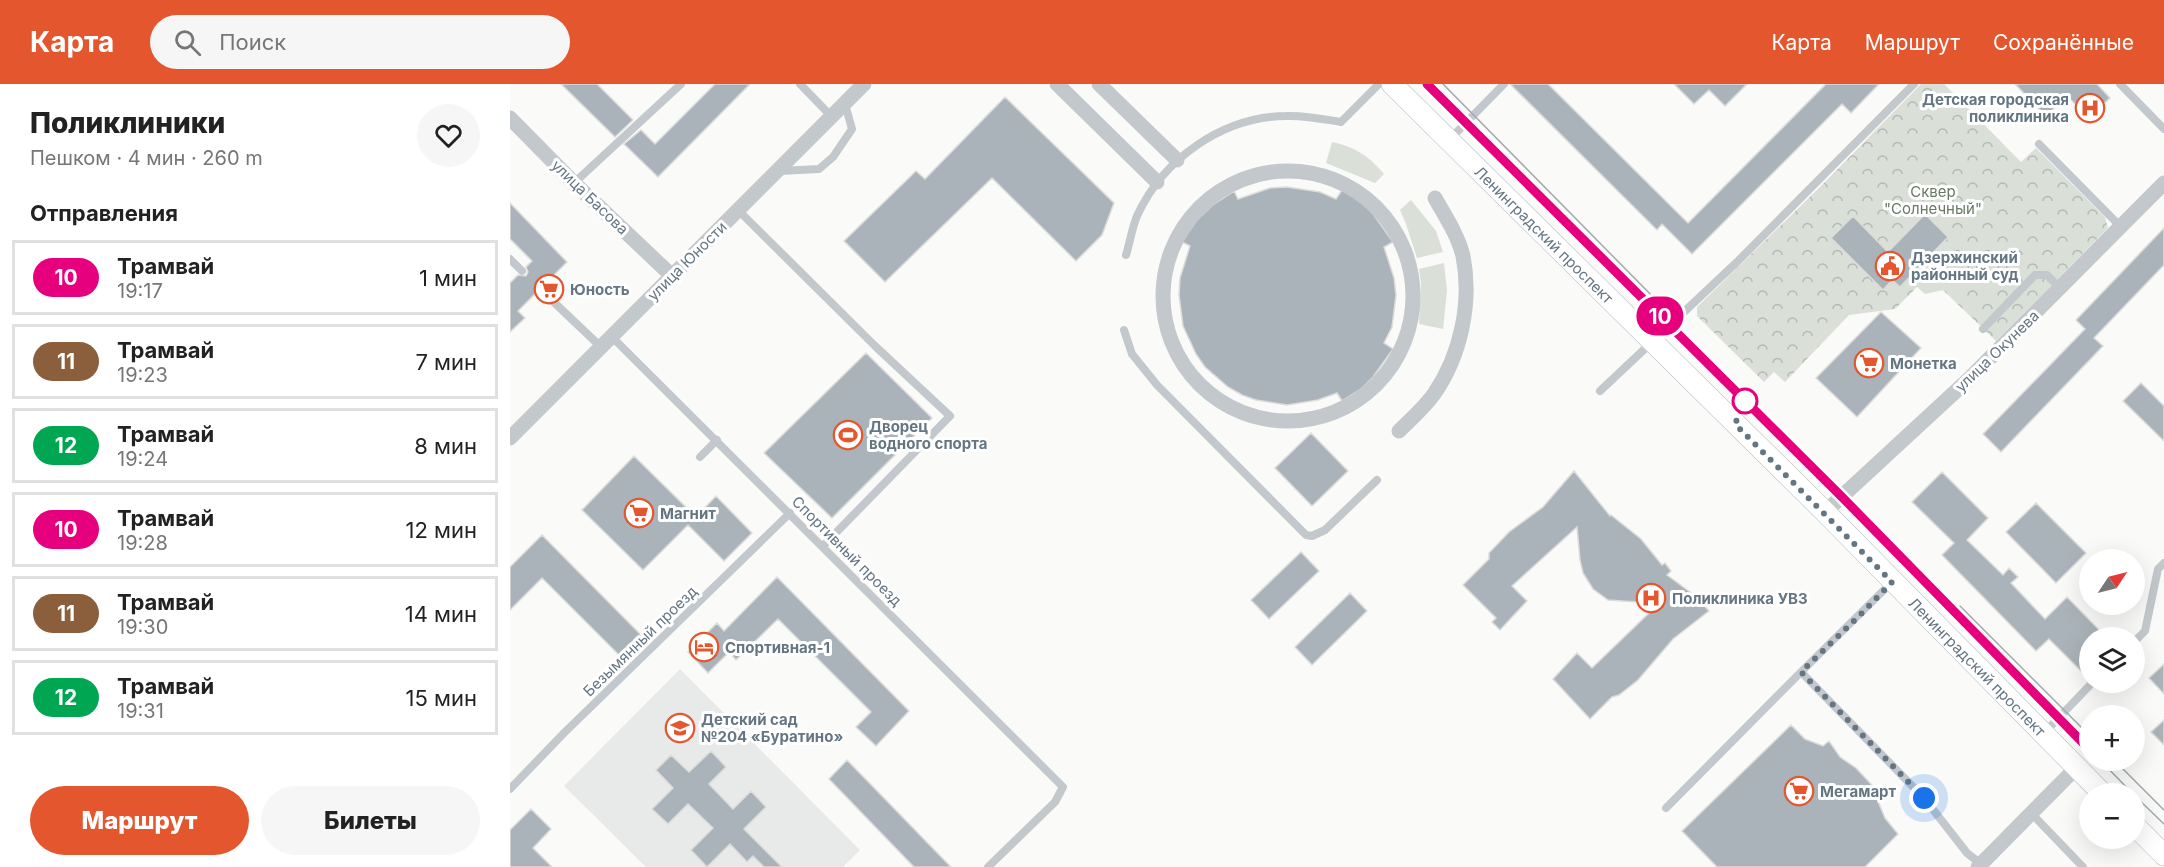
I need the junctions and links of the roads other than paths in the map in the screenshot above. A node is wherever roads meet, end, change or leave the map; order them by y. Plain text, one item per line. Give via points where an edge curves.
1 (681, 84) edge
2 (800, 84) edge
3 (864, 84) edge
4 (1057, 84) edge
5 (1099, 84) edge
6 (1379, 84) edge
7 (1392, 84) edge
8 (1504, 84) edge
9 (1914, 84) edge
10 (2120, 84) edge
11 (845, 104) junction
12 (832, 117) junction
13 (510, 118) edge
14 (2164, 129) edge
15 (1449, 140) junction
16 (2039, 144) dead end
17 (1177, 160) junction
18 (778, 171) junction
19 (1258, 173) joint
20 (1157, 182) junction
21 (574, 183) junction
22 (2164, 183) edge
23 (1435, 198) dead end
24 (738, 210) junction
25 (2121, 226) junction
26 (1126, 255) dead end
27 (510, 259) edge
28 (522, 271) dead end
29 (671, 275) junction
30 (2060, 288) junction
31 (540, 289) dead end
32 (1983, 329) dead end
33 (1124, 330) dead end
34 (606, 342) junction
35 (1653, 342) junction
36 (1600, 391) dead end
37 (1399, 431) dead end
38 (510, 438) edge
39 (717, 440) junction
40 (700, 457) dead end
41 (1377, 480) dead end
42 (1825, 512) junction
43 (790, 513) junction
44 (823, 546) junction
45 (2164, 563) edge
46 (1892, 582) junction
47 (2145, 632) edge
48 (1801, 672) junction
49 (2082, 693) edge
50 (2043, 733) junction
51 (2077, 767) junction
52 (2092, 783) edge
53 (510, 789) edge
54 (1666, 808) dead end
55 (2032, 814) junction
56 (2145, 836) edge
57 (2164, 855) edge
58 (1979, 866) edge
59 (988, 867) edge
60 (2083, 867) edge

1 - 21 lane
2 - 12 lane
3 - 11 street, улица Юности
4 - 20 street
5 - 17 street
6 - 17 lane via 1341,122 1306,116 1265,118 1218,134
7 - 15 main road, Ленинградский проспект
8 - 15 lane
9 - 35 lane
10 - 14 lane
11 - 12 street, улица Юности
11 - 18 lane via 852,129 833,157 819,170
12 - 18 street, улица Юности
13 - 21 street, улица Басова
15 - 35 main road, Ленинградский проспект
16 - 25 lane
17 - 20 lane
18 - 24 street, улица Юности
19 - 19 street via 1318,173 1359,192 1387,222 1408,266 1411,313 1396,360 1359,399 1339,411 1310,420 1260,418 1214,397 1184,364 1168,328 1165,280 1168,261 1181,232 1211,196
20 - 26 lane via 1136,218
21 - 29 street, улица Басова
22 - 25 street, улица Окунева
23 - 37 street via 1462,254 1465,274 1460,338 1443,379 1424,407
24 - 29 street, улица Юности
24 - 44 lane via 950,416
25 - 30 street, улица Окунева
27 - 28 lane
29 - 34 street, улица Юности
30 - 32 lane via 2048,275 2035,275
30 - 42 street, улица Окунева via 1969,379
31 - 34 lane, Спортивный проезд
33 - 41 lane via 1132,354 1157,385 1306,535 1325,530
34 - 38 street, улица Юности
34 - 39 lane, Спортивный проезд
35 - 36 lane
35 - 42 main road, Ленинградский проспект
39 - 40 lane
39 - 43 lane, Спортивный проезд
42 - 46 main road, Ленинградский проспект
43 - 44 lane, Спортивный проезд
43 - 53 lane, Безымянный проезд
44 - 59 lane, Спортивный проезд via 1063,786 1055,802
45 - 47 lane via 2158,569
46 - 48 lane
46 - 50 main road, Ленинградский проспект
48 - 54 lane
48 - 58 lane via 1924,798
49 - 50 lane
50 - 51 main road, Ленинградский проспект
51 - 52 main road, Ленинградский проспект
51 - 55 street
55 - 58 street
55 - 60 lane
56 - 57 main road

